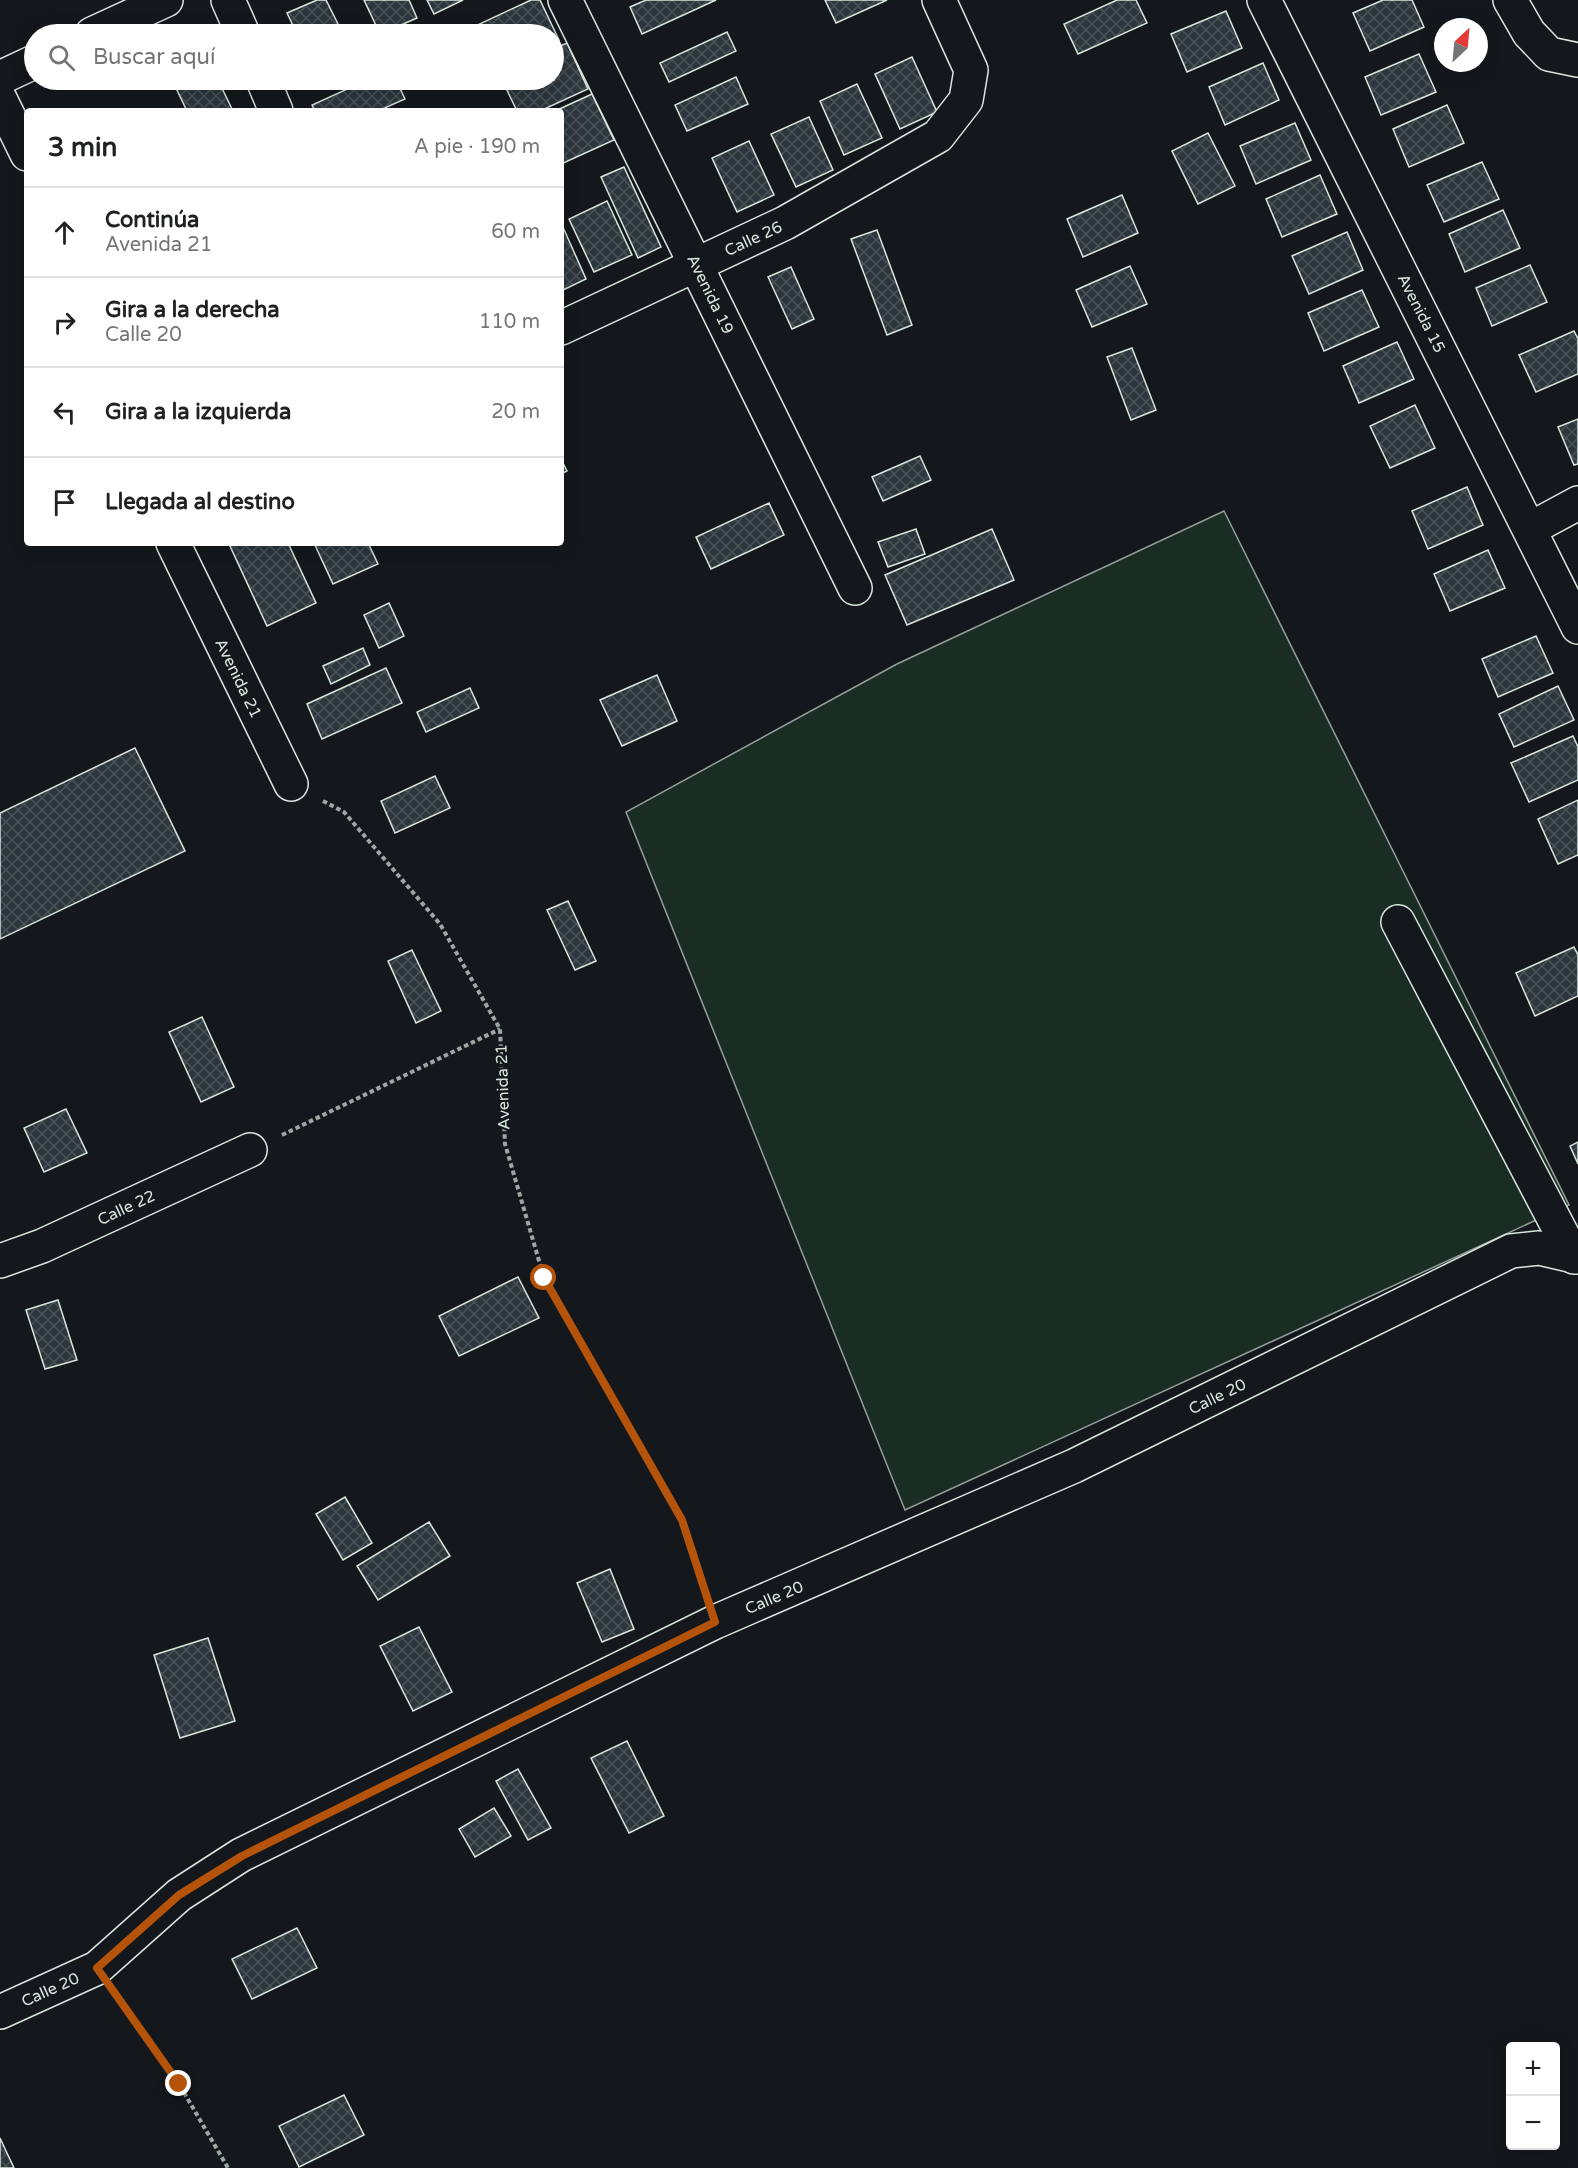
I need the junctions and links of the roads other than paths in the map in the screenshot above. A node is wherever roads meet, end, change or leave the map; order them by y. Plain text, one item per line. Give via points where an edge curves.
1 (166, 0) edge
2 (228, 0) edge
3 (565, 0) edge
4 (939, 0) edge
5 (1264, 0) edge
6 (1510, 0) edge
7 (114, 24) edge
8 (239, 24) edge
9 (1578, 60) edge
10 (24, 67) edge
11 (0, 78) edge
12 (267, 90) edge
13 (0, 99) edge
14 (275, 108) edge
15 (24, 148) edge
16 (696, 264) junction
17 (564, 327) edge
18 (1578, 503) edge
19 (1530, 529) junction
20 (174, 546) edge
21 (855, 588) dead end
22 (1578, 627) edge
23 (291, 784) road end
24 (1398, 922) dead end
25 (250, 1150) road end
26 (1576, 1257) edge
27 (0, 1262) edge
28 (0, 2012) edge

1 - 7 street
2 - 8 street
3 - 16 street, Avenida 19
4 - 16 street, Calle 26 via 972,70 966,100 938,136 785,223
5 - 19 street, Avenida 15
6 - 9 street via 1529,33 1549,54
10 - 11 street
12 - 14 street
13 - 15 street
16 - 17 street, Calle 26
16 - 21 street, Avenida 19
18 - 19 street
19 - 22 street, Avenida 15
20 - 23 street, Avenida 21
24 - 26 street
25 - 27 street, Calle 22
26 - 28 street, Calle 20 via 1539,1248 1511,1251 1074,1466 715,1622 242,1856 179,1895 97,1968

